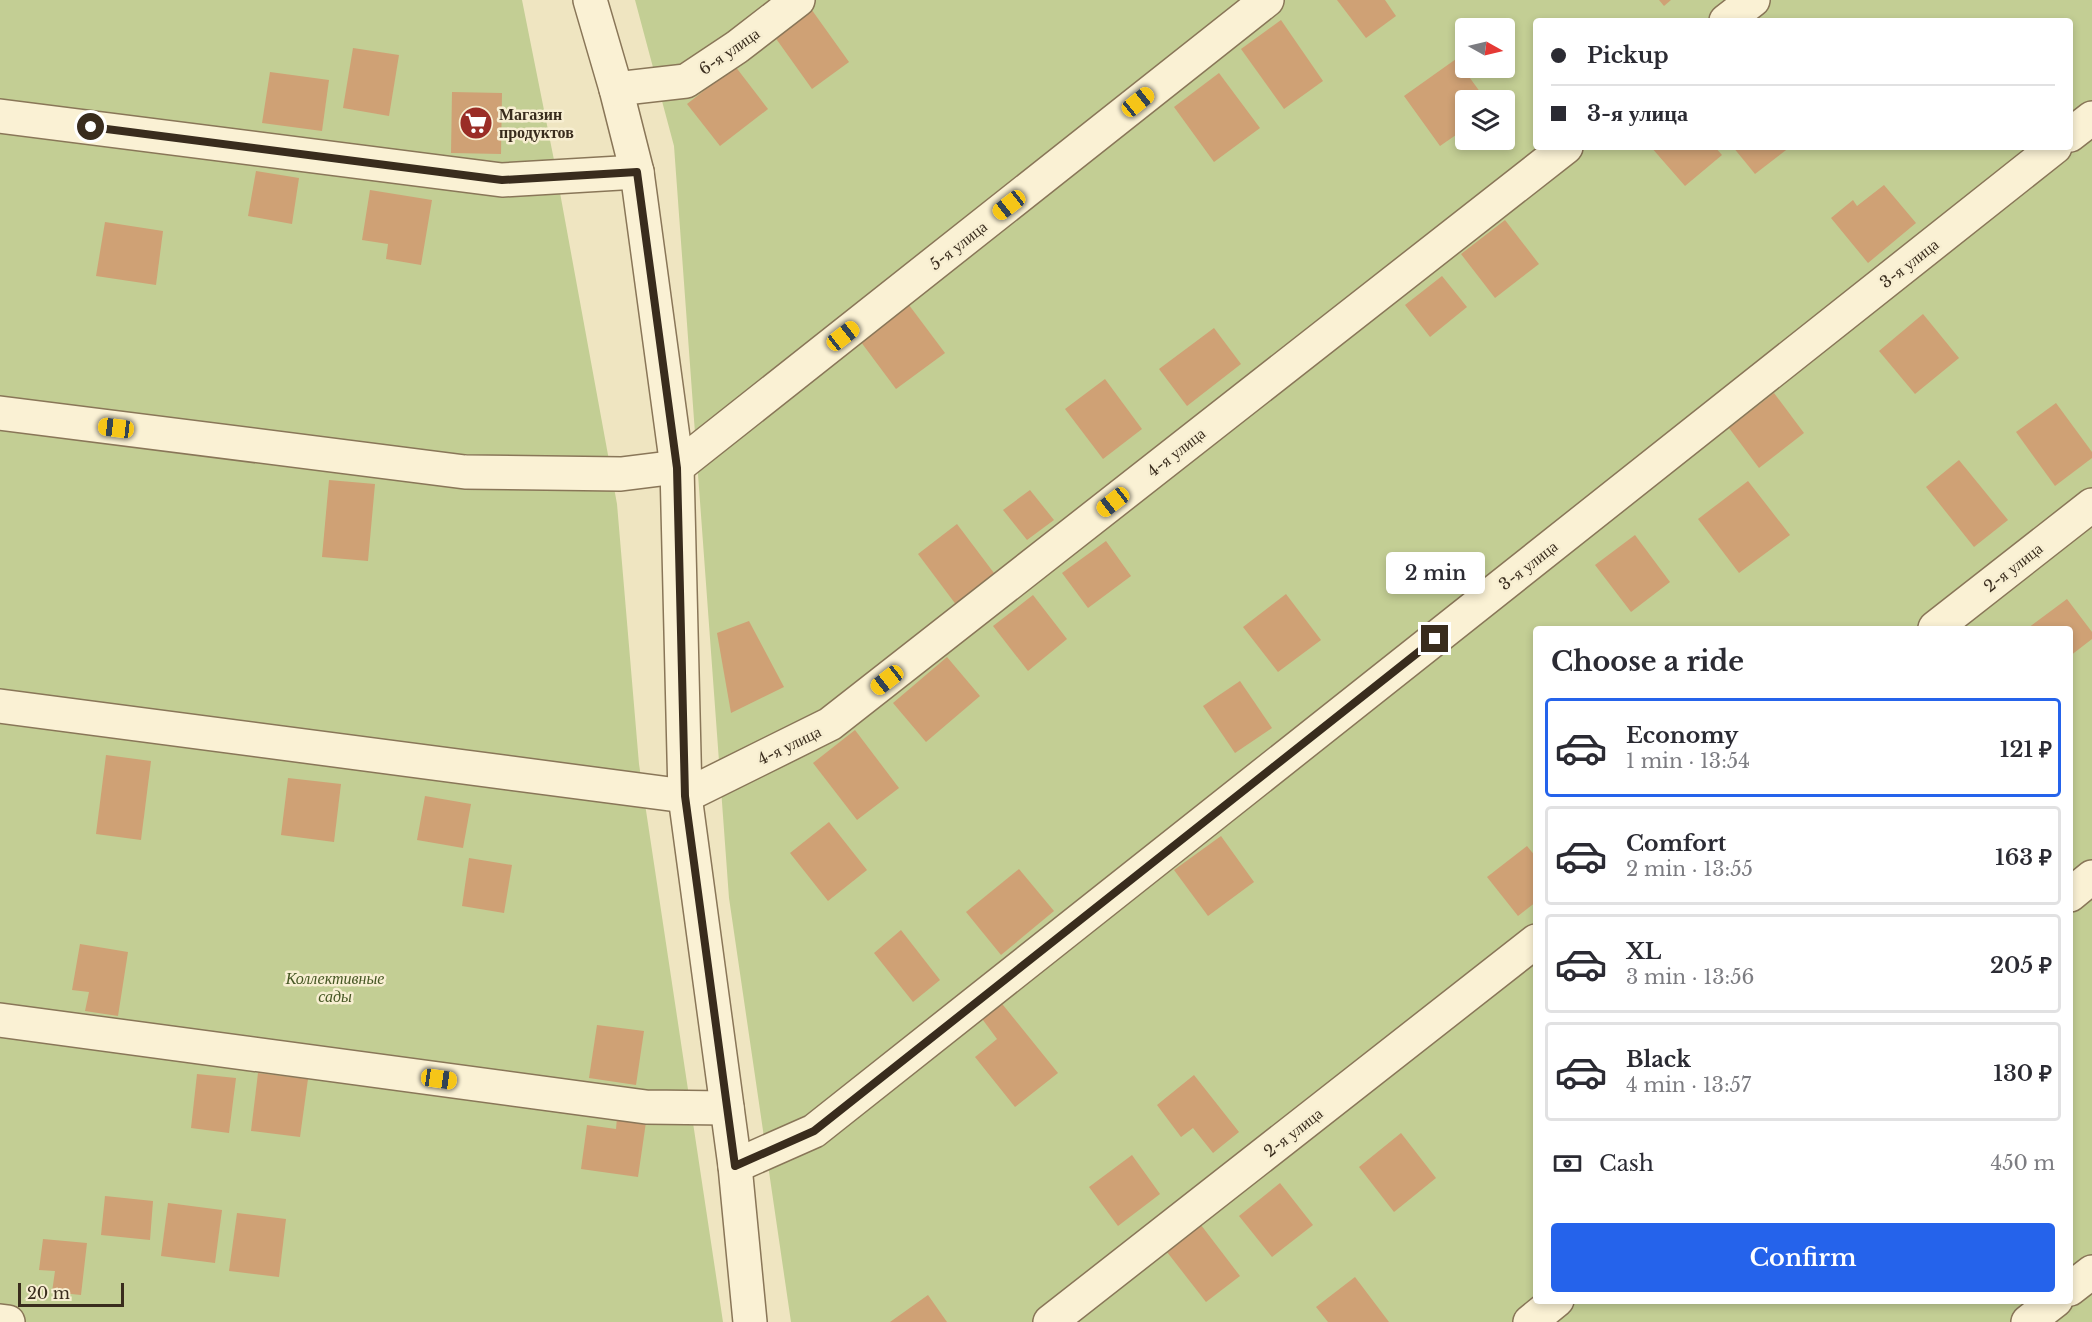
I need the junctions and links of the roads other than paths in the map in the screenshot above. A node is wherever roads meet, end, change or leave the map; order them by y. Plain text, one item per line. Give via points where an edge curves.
1 (590, 0) edge
2 (798, 0) edge
3 (1267, 0) edge
4 (1753, 0) edge
5 (1730, 18) edge
6 (616, 89) junction
7 (0, 116) edge
8 (2092, 118) edge
9 (2073, 133) edge
10 (1562, 150) edge
11 (2051, 150) edge
12 (637, 172) junction
13 (0, 413) edge
14 (677, 468) junction
15 (2092, 505) edge
16 (1938, 626) edge
17 (0, 706) edge
18 (685, 796) junction
19 (2092, 877) edge
20 (2073, 893) edge
21 (1533, 943) edge
22 (0, 1020) edge
23 (727, 1108) junction
24 (735, 1166) junction
25 (2092, 1272) edge
26 (2073, 1287) edge
27 (1552, 1304) edge
28 (2051, 1304) edge
29 (0, 1321) edge
30 (8, 1322) edge
31 (750, 1322) edge
32 (1050, 1322) edge
33 (1530, 1322) edge
34 (2028, 1322) edge

1 - 6 street
2 - 6 street, 6-я улица via 686,81
3 - 14 street, 5-я улица
4 - 5 street
6 - 12 street
7 - 12 street via 502,180
8 - 9 street
10 - 18 street, 4-я улица via 830,724
11 - 24 street, 3-я улица via 814,1131
12 - 14 street
13 - 14 street via 465,472 621,474
14 - 18 street
15 - 16 street, 2-я улица
17 - 18 street
18 - 23 street
19 - 20 street
21 - 32 street, 2-я улица
22 - 23 street via 646,1107
23 - 24 street
24 - 31 street
25 - 26 street
27 - 33 street
28 - 34 street
29 - 30 street

